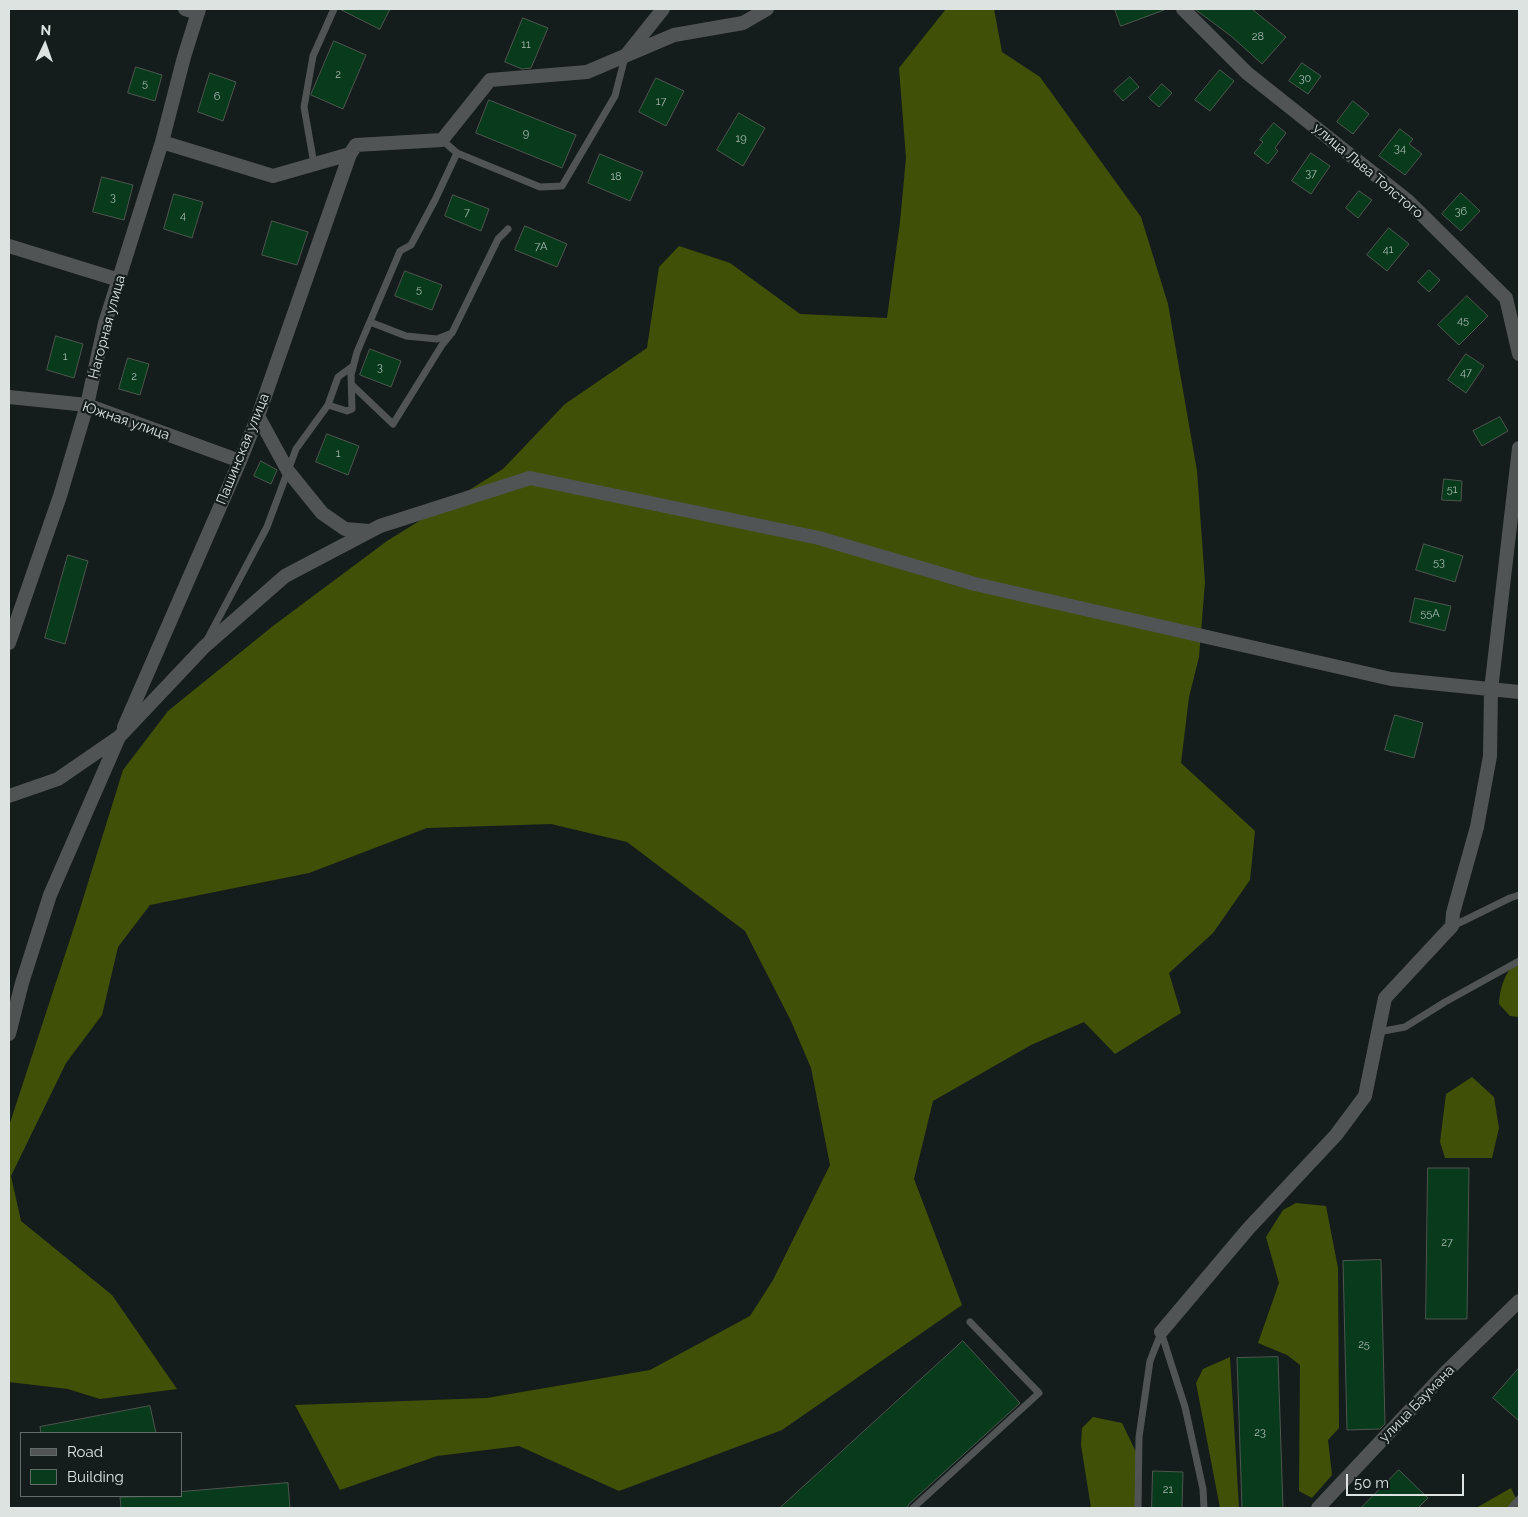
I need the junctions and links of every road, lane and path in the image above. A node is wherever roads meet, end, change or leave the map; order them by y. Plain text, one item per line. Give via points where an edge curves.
1 (334, 9) edge
2 (663, 9) edge
3 (767, 9) edge
4 (1183, 9) edge
5 (194, 10) edge
6 (625, 56) junction
7 (442, 140) junction
8 (162, 142) junction
9 (457, 153) junction
10 (350, 154) junction
11 (314, 164) junction
12 (508, 229) dead end
13 (9, 246) edge
14 (119, 280) junction
15 (370, 322) junction
16 (452, 333) junction
17 (1519, 354) edge
18 (354, 366) junction
19 (352, 385) junction
20 (9, 398) edge
21 (87, 405) junction
22 (328, 405) junction
23 (258, 416) junction
24 (1519, 448) edge
25 (240, 461) junction
26 (288, 471) junction
27 (369, 531) junction
28 (9, 643) edge
29 (204, 647) junction
30 (1491, 690) junction
31 (1519, 692) edge
32 (119, 737) junction
33 (9, 796) edge
34 (1519, 895) edge
35 (1452, 926) junction
36 (1519, 961) edge
37 (1378, 1032) junction
38 (9, 1034) edge
39 (1519, 1302) edge
40 (970, 1322) dead end
41 (1161, 1332) junction
42 (1519, 1499) edge
43 (913, 1508) edge
44 (1138, 1508) edge
45 (1204, 1508) edge
46 (1318, 1508) edge
47 (1511, 1508) edge

1 - 11 lane via 313,56 304,107
2 - 6 street
3 - 6 street via 743,23 674,35
4 - 17 street, улица Льва Толстого via 1247,72 1408,201 1506,298
5 - 8 street, Нагорная улица
6 - 7 street via 587,72 490,80
6 - 9 lane via 615,96 562,186 540,187
7 - 9 lane
7 - 10 street via 356,145
8 - 11 street via 273,176
8 - 14 street, Нагорная улица
9 - 15 lane via 411,245 400,251
10 - 11 street
10 - 23 street, Пашинская улица
12 - 16 lane via 498,240
13 - 14 street
14 - 21 street, Нагорная улица via 105,323
15 - 16 lane via 406,336 437,339
15 - 18 lane
16 - 19 lane via 393,424
18 - 19 lane
18 - 22 lane via 338,377
19 - 22 lane via 352,409 347,411
20 - 21 street, Южная улица
21 - 25 street, Южная улица
21 - 28 street, Нагорная улица via 60,496
22 - 26 lane via 296,449
23 - 25 street, Пашинская улица
23 - 26 street
24 - 30 street
25 - 32 street, Пашинская улица
26 - 27 street via 322,513 345,529
26 - 29 lane via 267,526
27 - 29 street via 285,576
27 - 30 street via 530,478 819,538 975,584 1391,679
29 - 32 street
30 - 31 street
30 - 35 street via 1490,756 1477,827
32 - 33 street via 58,779
32 - 38 street, Пашинская улица via 50,895
34 - 35 lane
35 - 37 street via 1385,998
36 - 37 lane via 1405,1027
37 - 41 street via 1365,1096 1336,1134 1248,1229
39 - 46 street, улица Баумана via 1446,1372
40 - 43 lane via 1039,1393
41 - 44 lane via 1150,1361 1139,1437
41 - 45 lane via 1185,1407 1203,1489
42 - 47 lane

